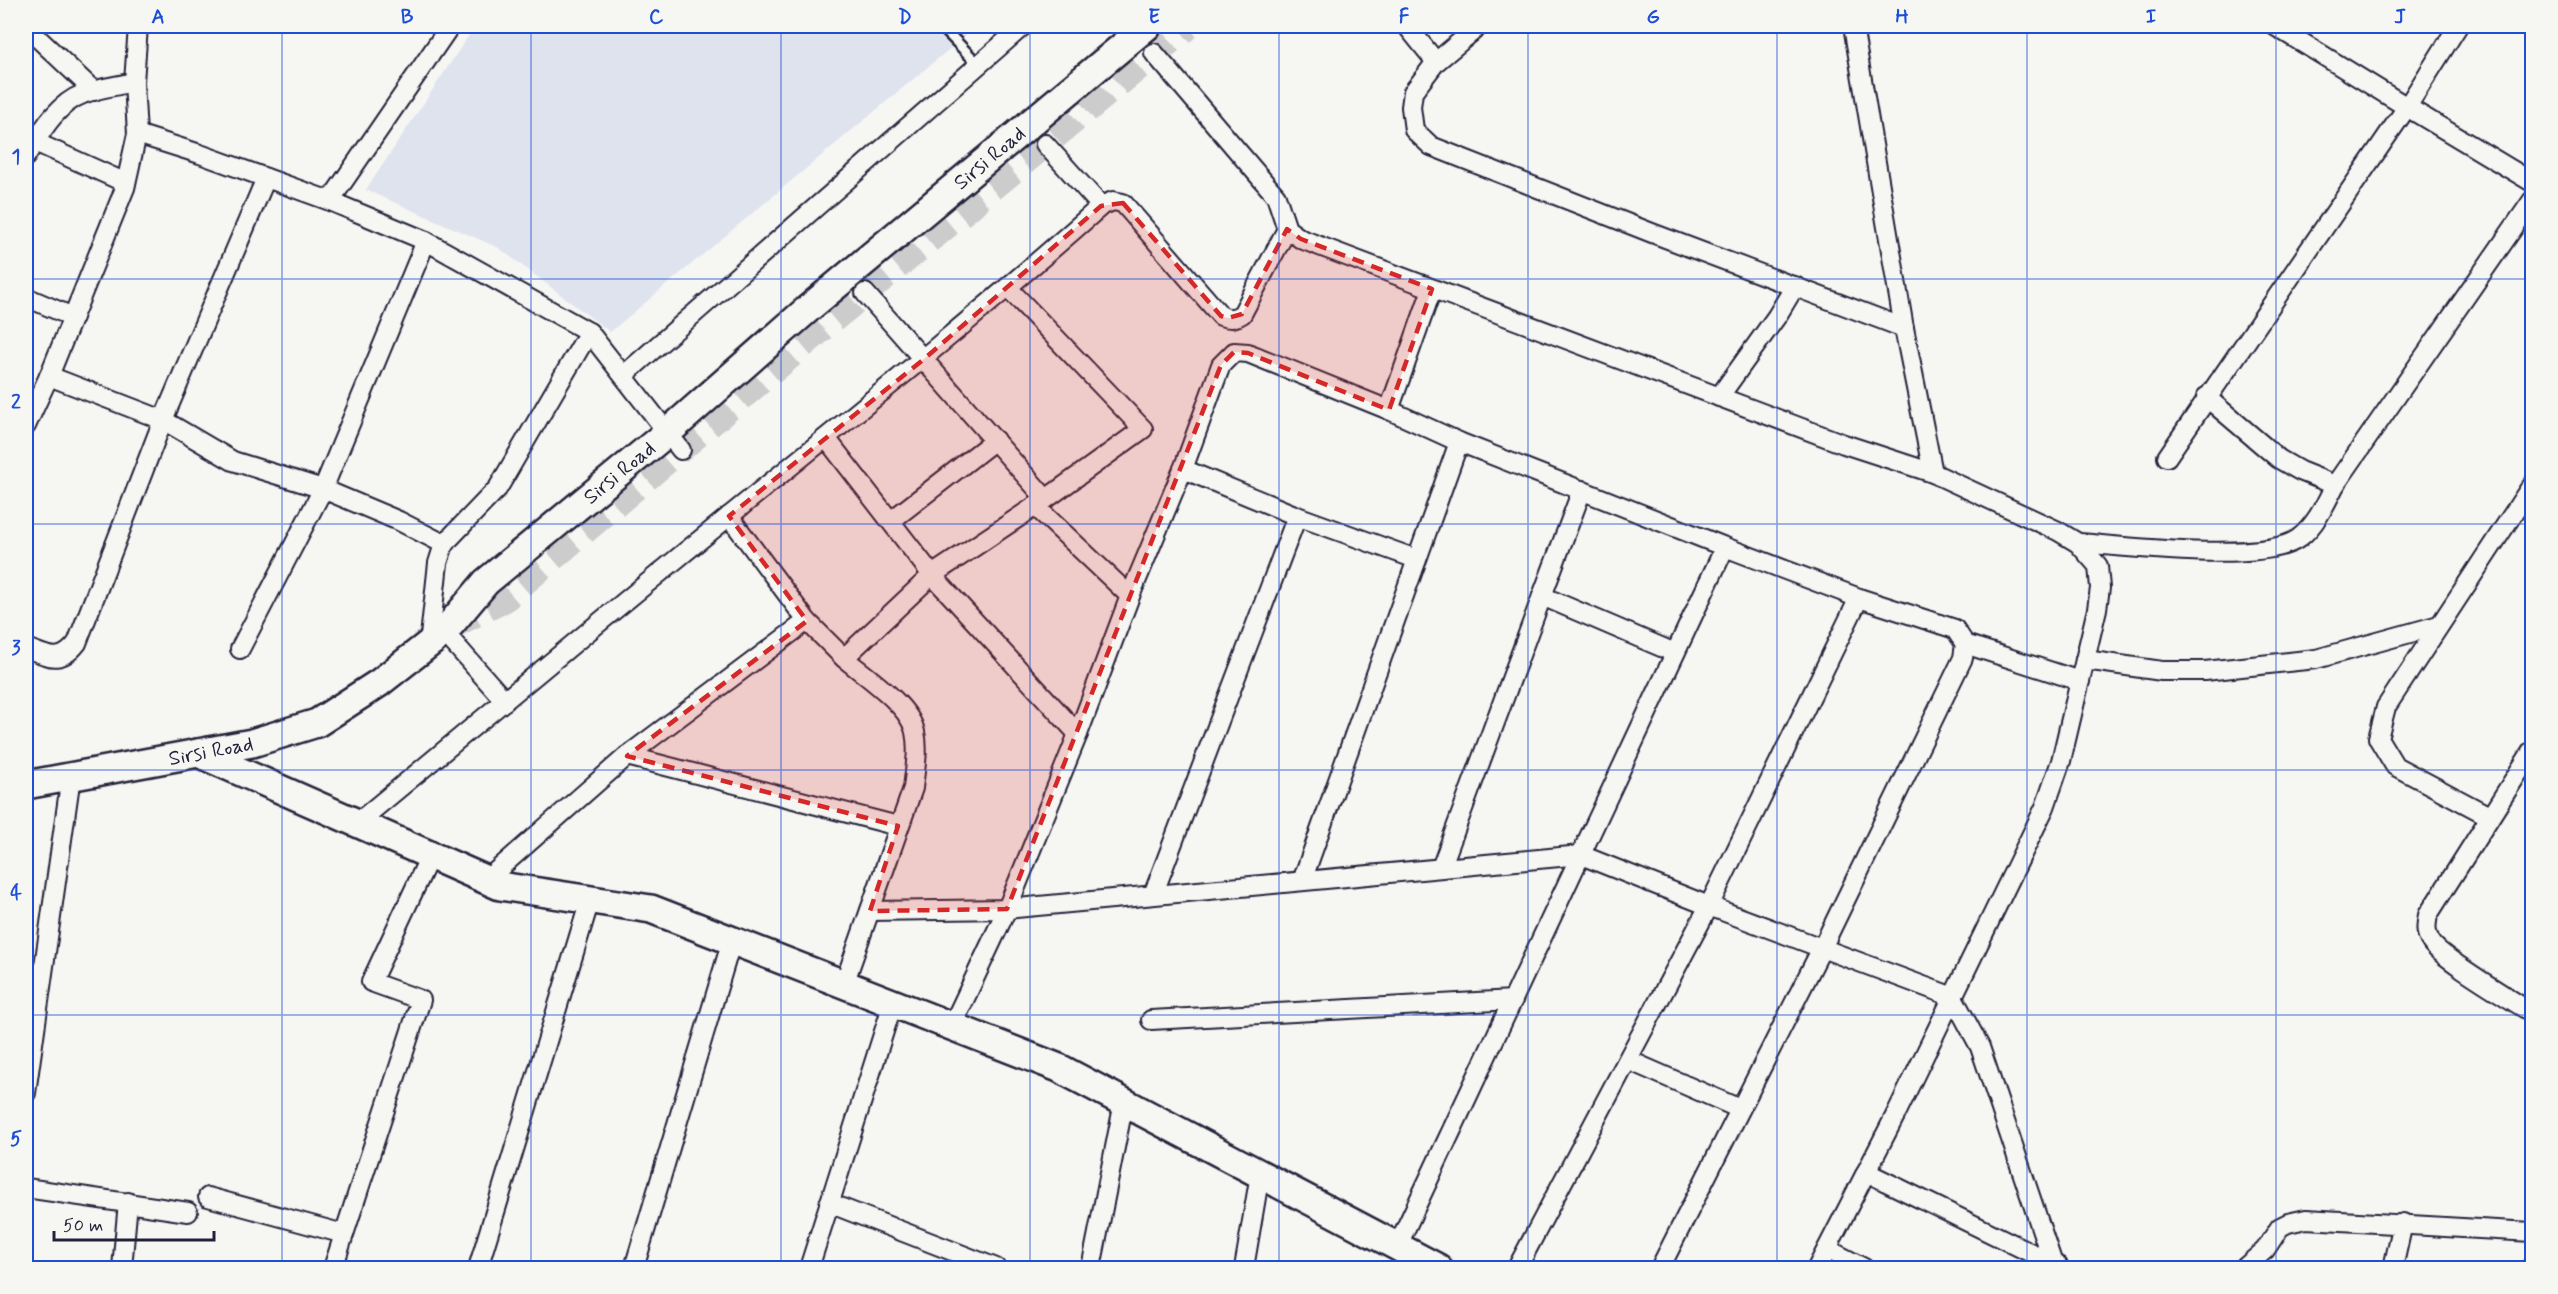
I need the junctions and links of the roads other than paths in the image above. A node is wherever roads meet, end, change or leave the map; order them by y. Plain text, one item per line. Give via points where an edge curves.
1 (138, 26) edge
2 (450, 26) edge
3 (941, 26) edge
4 (1023, 26) edge
5 (1147, 26) edge
6 (1407, 26) edge
7 (1479, 26) edge
8 (1853, 26) edge
9 (2275, 26) edge
10 (2458, 26) edge
11 (26, 27) edge
12 (1154, 53) dead end
13 (1436, 62) junction
14 (978, 64) junction
15 (134, 82) junction
16 (94, 91) junction
17 (2407, 108) junction
18 (137, 134) junction
19 (1045, 144) dead end
20 (30, 149) edge
21 (266, 178) junction
22 (2532, 182) edge
23 (126, 183) junction
24 (330, 201) junction
25 (2532, 201) edge
26 (1101, 206) junction
27 (1287, 229) junction
28 (426, 241) junction
29 (1795, 286) junction
30 (1008, 288) junction
31 (1432, 289) junction
32 (865, 293) dead end
33 (26, 297) edge
34 (73, 317) junction
35 (1904, 328) junction
36 (589, 332) junction
37 (924, 359) junction
38 (624, 375) junction
39 (49, 376) junction
40 (1719, 397) junction
41 (2206, 397) junction
42 (1389, 410) junction
43 (163, 420) junction
44 (26, 426) edge
45 (826, 438) junction
46 (995, 440) junction
47 (674, 441) junction
48 (1459, 442) junction
49 (2167, 458) dead end
50 (1183, 470) junction
51 (1933, 473) junction
52 (2335, 485) junction
53 (2532, 485) edge
54 (323, 489) junction
55 (1582, 490) junction
56 (1040, 503) junction
57 (729, 516) junction
58 (1297, 516) junction
59 (892, 520) junction
60 (444, 543) junction
61 (2078, 543) junction
62 (1725, 547) junction
63 (1416, 559) junction
64 (932, 575) junction
65 (1130, 596) junction
66 (1542, 596) junction
67 (1859, 598) junction
68 (807, 621) junction
69 (2439, 625) junction
70 (441, 634) junction
71 (1965, 644) junction
72 (26, 648) edge
73 (240, 649) dead end
74 (1675, 653) junction
75 (844, 658) junction
76 (2085, 660) junction
77 (2080, 681) junction
78 (505, 701) junction
79 (1077, 734) junction
80 (2532, 750) edge
81 (198, 753) junction
82 (627, 756) junction
83 (71, 776) junction
84 (26, 785) edge
85 (2489, 816) junction
86 (357, 823) junction
87 (898, 826) junction
88 (1581, 855) junction
89 (430, 856) junction
90 (1441, 868) junction
91 (486, 880) junction
92 (1302, 881) junction
93 (1153, 895) junction
94 (590, 900) junction
95 (1709, 906) junction
96 (1007, 909) junction
97 (870, 911) junction
98 (732, 940) junction
99 (1822, 948) junction
100 (844, 984) junction
101 (1953, 997) junction
102 (1512, 1000) junction
103 (893, 1003) junction
104 (2532, 1013) edge
105 (1150, 1020) dead end
106 (952, 1026) junction
107 (1628, 1060) junction
108 (26, 1093) edge
109 (1124, 1102) junction
110 (1740, 1109) junction
111 (1866, 1172) junction
112 (1260, 1174) junction
113 (26, 1188) edge
114 (208, 1197) dead end
115 (128, 1202) junction
116 (829, 1203) junction
117 (188, 1212) dead end
118 (2403, 1223) junction
119 (2532, 1232) edge
120 (344, 1234) junction
121 (1397, 1247) junction
122 (1827, 1250) junction
123 (2265, 1250) junction
124 (2057, 1266) edge
125 (122, 1269) edge
126 (333, 1269) edge
127 (478, 1269) edge
128 (634, 1269) edge
129 (809, 1269) edge
130 (996, 1269) edge
131 (1091, 1269) edge
132 (1244, 1269) edge
133 (1438, 1269) edge
134 (1517, 1269) edge
135 (1660, 1269) edge
136 (1817, 1269) edge
137 (1864, 1269) edge
138 (2244, 1269) edge
139 (2262, 1269) edge
140 (2393, 1269) edge

1 - 15 street
2 - 24 street
3 - 14 lane
4 - 14 street
5 - 47 street, Sirsi Road via 809,308
6 - 13 street
7 - 13 street
8 - 35 street
9 - 17 street
10 - 17 street
11 - 16 street
12 - 27 street via 1276,196
13 - 29 street via 1413,92 1411,107 1414,130 1431,146
14 - 38 street
15 - 16 street
15 - 18 street
16 - 20 street via 65,104
17 - 22 street
17 - 41 street
18 - 21 street
18 - 23 street
19 - 26 street
20 - 23 street
21 - 24 street
21 - 43 street
23 - 34 street
24 - 28 street
25 - 52 street
26 - 27 street via 1113,201 1123,203 1221,316 1228,318 1242,314
26 - 30 street
27 - 31 street via 1301,239
28 - 36 street
28 - 54 street
29 - 35 street
29 - 40 street
30 - 37 street
30 - 56 street via 1143,429
31 - 40 street
31 - 42 street
32 - 37 street
33 - 34 street
34 - 39 street
35 - 51 street
36 - 38 street
36 - 60 street via 498,488
37 - 45 street
37 - 46 street
38 - 47 street
39 - 43 street
39 - 44 street
40 - 51 street
41 - 49 street
41 - 52 street via 2279,459
42 - 48 street
42 - 50 street via 1248,353 1234,352 1221,365
43 - 54 street via 233,461
43 - 72 street via 77,643 62,657
45 - 57 street
45 - 59 street
46 - 56 street
46 - 59 street
47 - 70 street, Sirsi Road via 486,582
48 - 55 street
48 - 63 street
50 - 58 street
50 - 65 street
51 - 61 street
52 - 61 street via 2321,512 2299,538 2268,550 2230,552
53 - 69 street
54 - 60 street
54 - 73 street
55 - 62 street
55 - 66 street
56 - 64 street
56 - 65 street
57 - 68 street
57 - 78 street
58 - 63 street
58 - 93 street
59 - 64 street
60 - 70 street via 438,563
61 - 76 street via 2098,566 2100,588
62 - 67 street
62 - 74 street
63 - 92 street
64 - 75 street
64 - 79 street
65 - 79 street
66 - 74 street
66 - 90 street
67 - 71 street via 1955,629
67 - 95 street
68 - 75 street
68 - 82 street
69 - 76 street via 2316,659 2205,671 2162,671
69 - 85 street via 2386,707 2378,738 2395,766
70 - 78 street
70 - 81 street, Sirsi Road via 379,683 317,723 252,743
71 - 77 street
71 - 99 street via 1963,658
74 - 88 street
75 - 87 street via 904,709 915,730 917,760 913,788
76 - 77 street
77 - 101 street via 2061,761 2045,807
78 - 86 street
79 - 96 street
80 - 85 street
81 - 83 street, Sirsi Road
81 - 86 street
82 - 87 street
82 - 91 street
83 - 84 street, Sirsi Road
83 - 108 street
85 - 104 street via 2428,915 2426,930 2432,944 2445,956
86 - 89 street
87 - 97 street
88 - 90 street
88 - 95 street
88 - 102 street
89 - 91 street
89 - 120 street via 371,982 421,1000
90 - 92 street
91 - 94 street via 500,886
92 - 93 street
93 - 96 street
94 - 98 street via 651,909
94 - 127 street
95 - 99 street
95 - 107 street
96 - 97 street
96 - 106 street
97 - 100 street
98 - 100 street
98 - 128 street
99 - 101 street
99 - 110 street
100 - 103 street
101 - 111 street
101 - 124 street via 1980,1047
102 - 105 street
102 - 121 street
103 - 106 street
103 - 116 street
106 - 109 street via 1059,1068
107 - 110 street
107 - 134 street
109 - 112 street
109 - 131 street
110 - 135 street
111 - 122 street
111 - 124 street
112 - 121 street
112 - 132 street
113 - 115 street
114 - 120 street
115 - 117 street
115 - 125 street
116 - 129 street
116 - 130 street
118 - 119 street
118 - 123 street via 2306,1219 2288,1222 2280,1227
118 - 140 street
120 - 126 street
121 - 133 street
122 - 136 street
122 - 137 street
123 - 138 street
123 - 139 street

